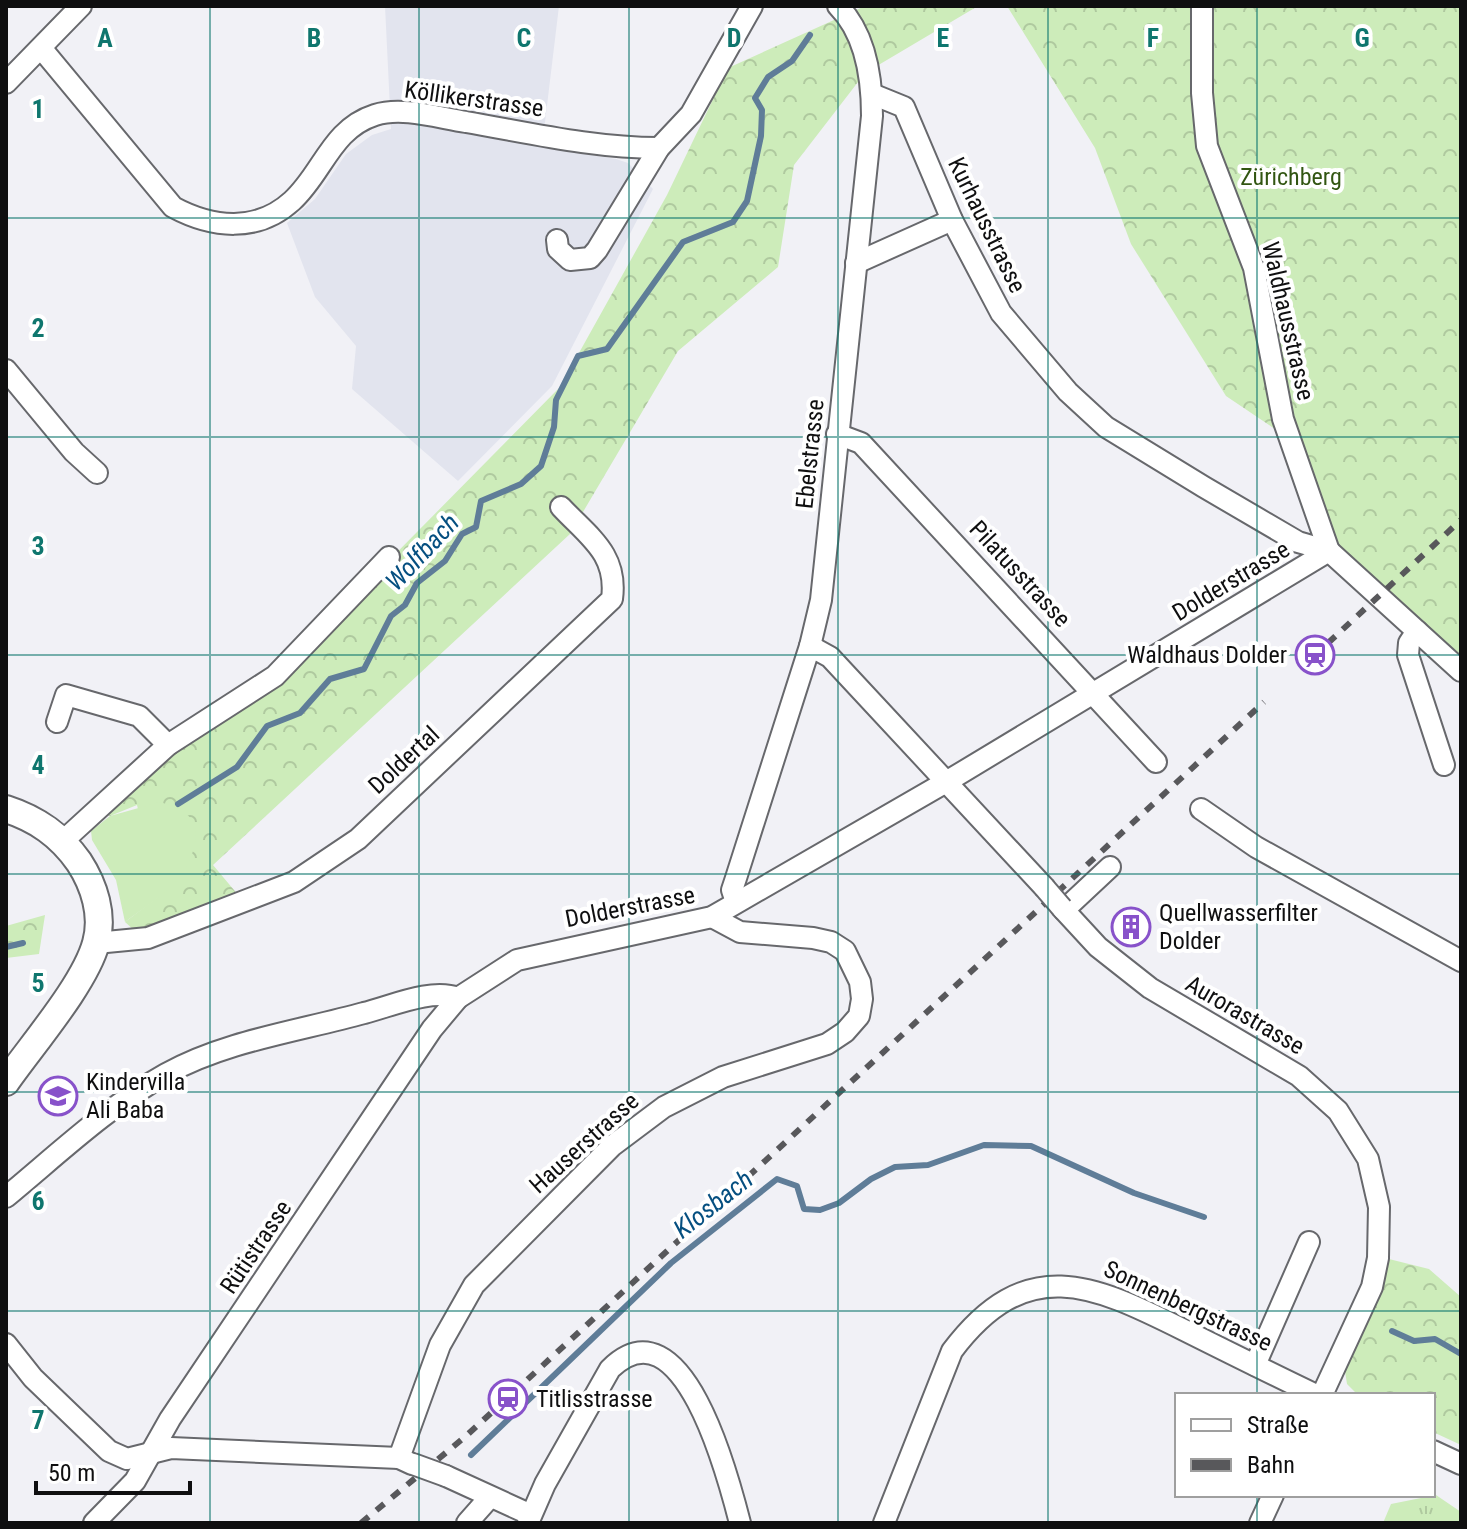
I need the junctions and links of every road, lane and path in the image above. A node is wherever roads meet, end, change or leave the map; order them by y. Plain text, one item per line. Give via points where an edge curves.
1 (81, 6) edge
2 (752, 6) edge
3 (838, 6) edge
4 (1202, 6) edge
5 (41, 48) junction
6 (6, 83) edge
7 (872, 94) junction
8 (659, 148) junction
9 (952, 220) junction
10 (557, 240) dead end
11 (856, 263) junction
12 (6, 370) edge
13 (837, 434) junction
14 (97, 473) dead end
15 (561, 507) dead end
16 (1298, 542) junction
17 (1329, 551) junction
18 (389, 557) dead end
19 (1301, 570) junction
20 (1417, 631) junction
21 (810, 646) junction
22 (1461, 671) edge
23 (1094, 692) junction
24 (57, 722) dead end
25 (168, 745) junction
26 (1156, 762) dead end
27 (1444, 765) dead end
28 (946, 782) junction
29 (6, 809) edge
30 (1201, 809) dead end
31 (63, 841) junction
32 (1110, 867) dead end
33 (736, 902) junction
34 (1063, 909) junction
35 (712, 917) junction
36 (96, 943) junction
37 (1461, 961) edge
38 (458, 998) junction
39 (6, 1082) edge
40 (6, 1197) edge
41 (1309, 1242) dead end
42 (6, 1344) edge
43 (1255, 1365) junction
44 (1315, 1393) edge
45 (1320, 1393) edge
46 (153, 1452) junction
47 (1435, 1452) edge
48 (406, 1461) junction
49 (1461, 1464) edge
50 (490, 1497) junction
51 (1272, 1497) edge
52 (528, 1519) edge
53 (94, 1523) edge
54 (467, 1523) edge
55 (740, 1523) edge
56 (884, 1523) edge
57 (1260, 1523) edge

1 - 5 street
2 - 8 street via 691,114
3 - 7 street, Ebelstrasse via 866,56
4 - 17 street, Waldhausstrasse via 1207,146 1254,268 1283,419
5 - 6 street
5 - 8 street, Köllikerstrasse via 173,207 221,225 270,216 293,200 339,136 375,115 419,115 619,148
7 - 9 street, Kurhausstrasse via 904,107
7 - 11 street, Ebelstrasse
8 - 10 street via 590,258 579,262 563,257
9 - 11 street
9 - 16 street, Kurhausstrasse via 1001,313 1068,392 1106,427
11 - 13 street, Ebelstrasse
12 - 14 street
13 - 21 street, Ebelstrasse via 821,600
13 - 23 street, Pilatusstrasse via 861,443
15 - 36 street, Doldertal via 614,569 612,599 358,839 294,882 243,903 148,938
16 - 17 street, Kurhausstrasse
16 - 19 street
17 - 19 street, Dolderstrasse
17 - 20 street, Kurhausstrasse
18 - 25 street via 275,676
19 - 23 street, Dolderstrasse
20 - 22 street, Kurhausstrasse
20 - 27 street via 1408,655
21 - 28 street, Aurorastrasse via 830,657
21 - 33 street, Ebelstrasse via 732,890
23 - 26 street, Pilatusstrasse
23 - 28 street, Dolderstrasse
24 - 25 street via 66,695 139,716
25 - 31 street
28 - 33 street, Dolderstrasse
28 - 34 street, Aurorastrasse, bridge
29 - 31 main road via 43,825
30 - 37 street via 1256,847
31 - 36 main road via 88,877 96,901
32 - 34 street
33 - 35 street, Dolderstrasse
34 - 45 street, Aurorastrasse via 1098,947 1150,988 1299,1076 1338,1111 1368,1159 1379,1207 1378,1258 1372,1287
35 - 38 street, Dolderstrasse via 517,960
35 - 48 street, Hauserstrasse via 740,932 813,938 845,951 860,982 859,1016 827,1044 723,1077 664,1107 612,1146 474,1285 440,1345
36 - 39 main road via 82,973
38 - 40 street via 446,994 411,1001 209,1054 112,1108
38 - 46 street, Rütistrasse via 432,1029
41 - 43 street
42 - 46 street via 33,1378 113,1454 127,1459
43 - 44 street, Sonnenbergstrasse
43 - 56 street, Sonnenbergstrasse via 1126,1301 1086,1287 1017,1294 970,1328 952,1351
46 - 48 street via 183,1448
46 - 53 street, Rütistrasse via 135,1481
47 - 49 street
48 - 50 street, bridge
50 - 52 street
50 - 54 street
51 - 57 street
52 - 55 street via 610,1369 623,1356 639,1352 665,1357 683,1376 715,1444

